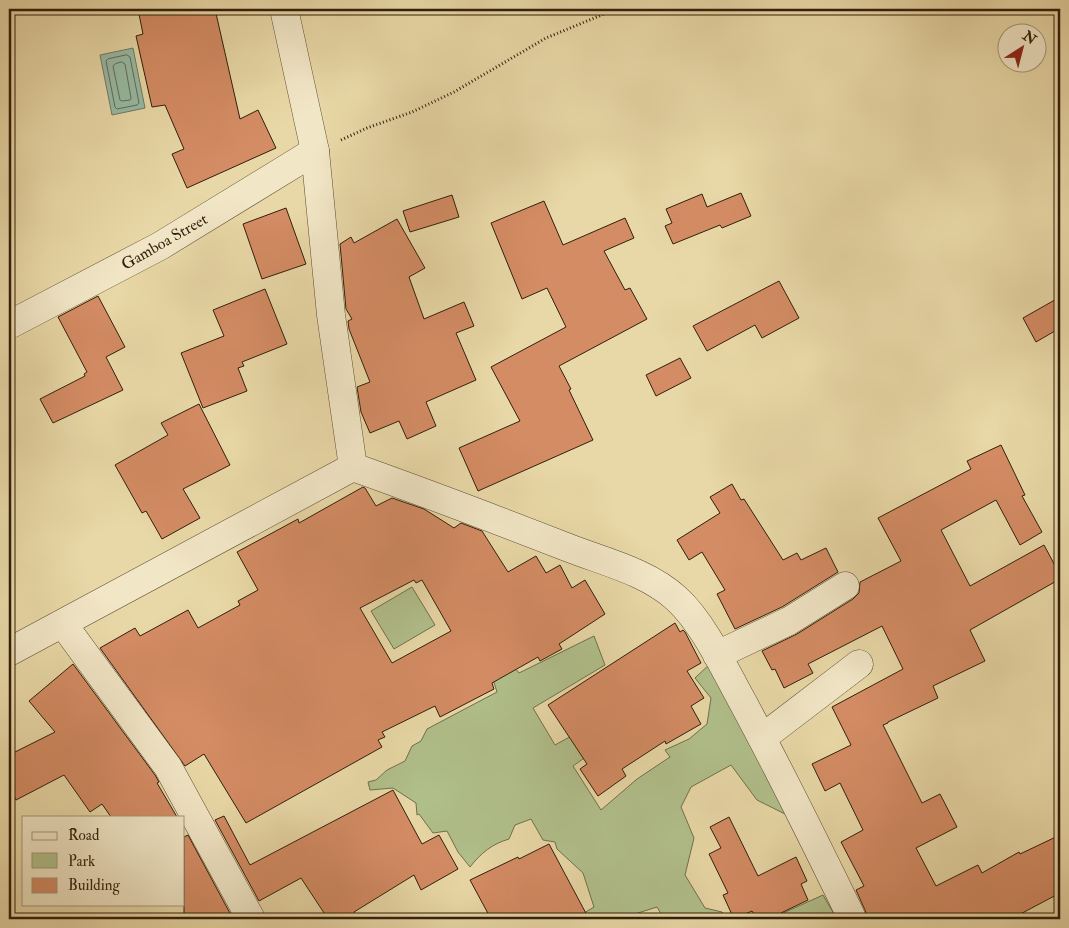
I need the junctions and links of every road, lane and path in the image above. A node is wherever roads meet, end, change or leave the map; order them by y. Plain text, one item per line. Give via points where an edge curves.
1 (284, 9) edge
2 (616, 9) edge
3 (315, 151) junction
4 (9, 325) edge
5 (353, 467) junction
6 (845, 586) dead end
7 (63, 624) junction
8 (9, 652) edge
9 (717, 655) junction
10 (859, 664) dead end
11 (762, 738) junction
12 (851, 917) edge
13 (252, 919) edge

1 - 3 street
2 - 3 path via 546,38 454,92 412,112
3 - 4 street, Gamboa Street via 160,246
3 - 5 street via 331,315
5 - 7 street
5 - 9 street via 469,508 659,585 690,613
6 - 9 street via 789,621
7 - 8 street
7 - 13 street via 168,767
9 - 11 street
10 - 11 street
11 - 12 street

